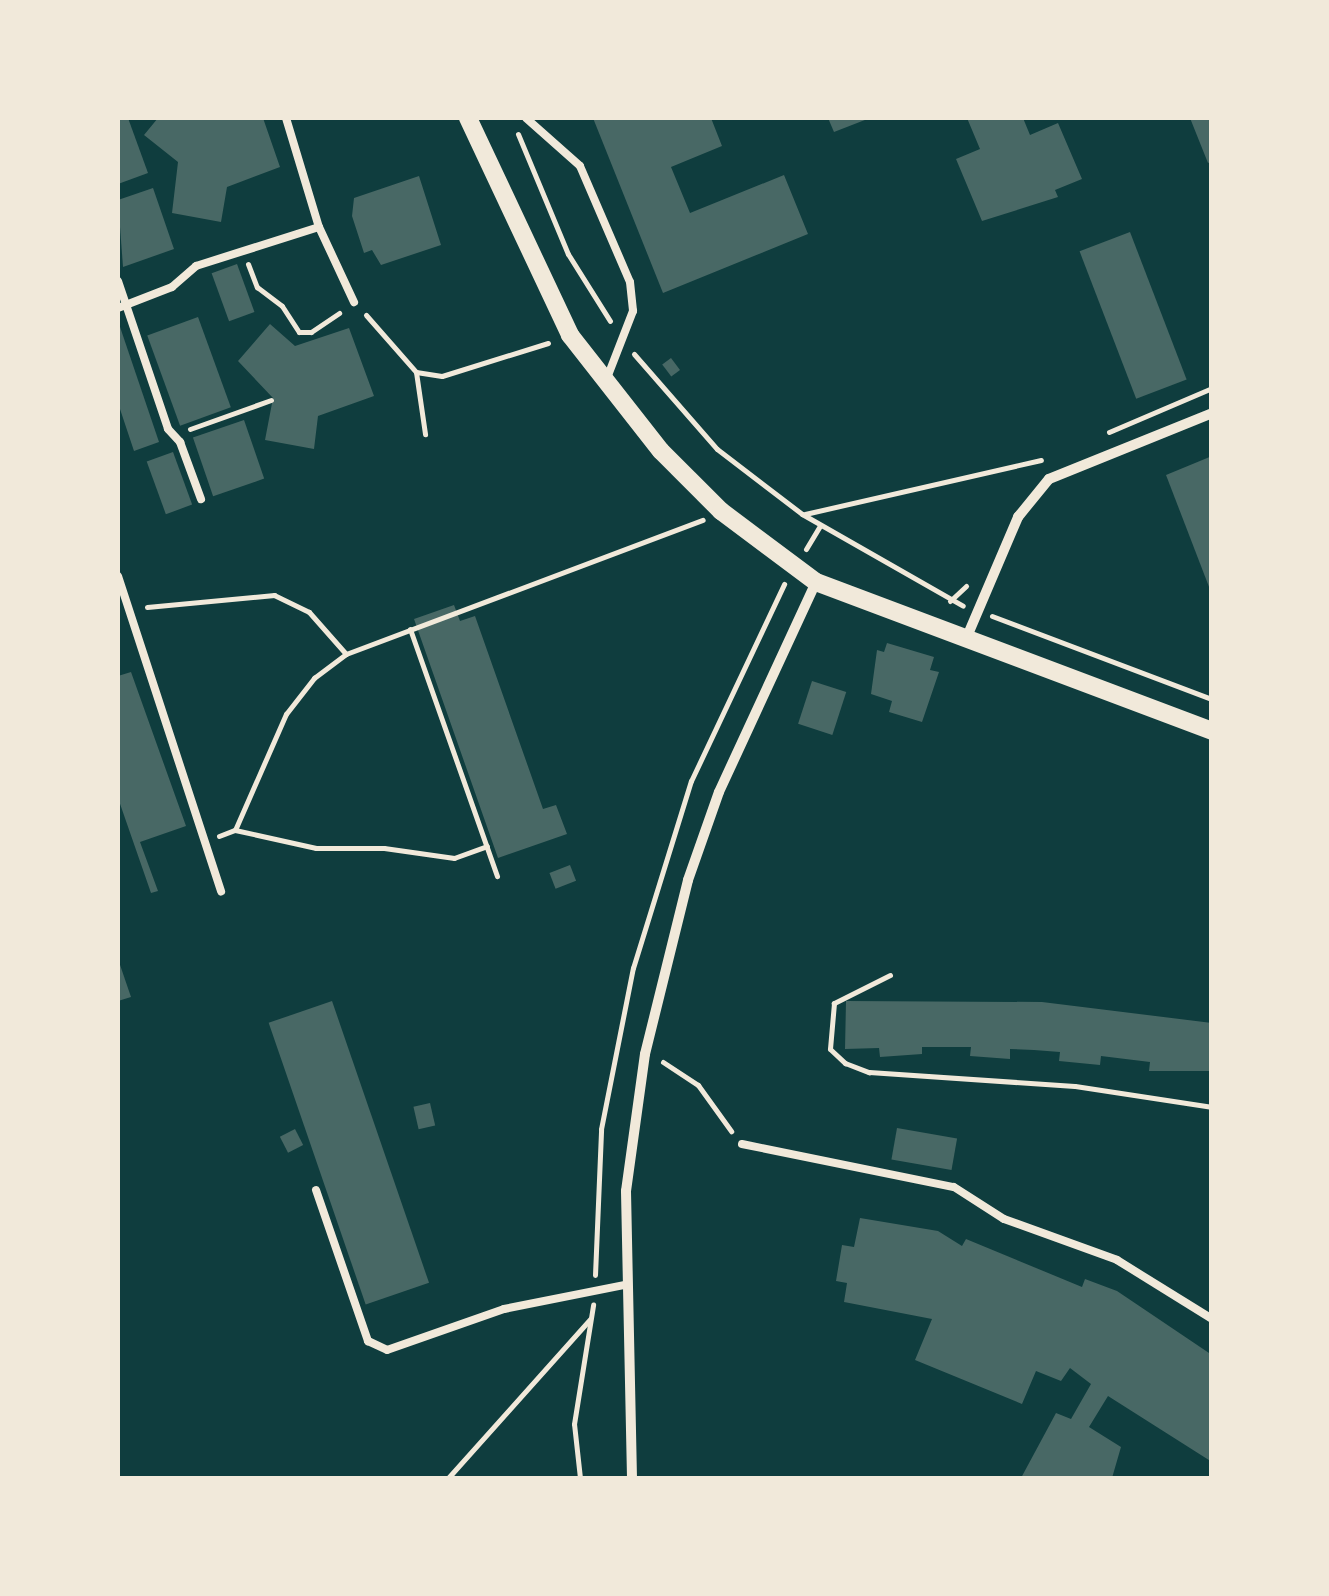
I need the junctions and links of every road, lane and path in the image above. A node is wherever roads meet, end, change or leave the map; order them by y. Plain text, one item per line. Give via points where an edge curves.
1 (286, 118) edge
2 (468, 118) edge
3 (512, 118) edge
4 (526, 118) edge
5 (318, 227) junction
6 (245, 249) junction
7 (118, 281) edge
8 (354, 302) junction
9 (122, 306) edge
10 (570, 335) junction
11 (623, 343) junction
12 (416, 372) junction
13 (604, 383) junction
14 (271, 400) dead end
15 (1212, 413) edge
16 (173, 434) junction
17 (425, 434) dead end
18 (1041, 460) dead end
19 (201, 499) dead end
20 (802, 514) junction
21 (705, 519) dead end
22 (118, 576) edge
23 (816, 582) junction
24 (950, 601) dead end
25 (172, 609) dead end
26 (976, 610) junction
27 (410, 630) junction
28 (966, 640) junction
29 (346, 654) junction
30 (1212, 699) edge
31 (1212, 731) edge
32 (235, 830) junction
33 (206, 841) junction
34 (487, 846) junction
35 (497, 876) dead end
36 (221, 892) dead end
37 (890, 975) dead end
38 (616, 1038) dead end
39 (646, 1054) junction
40 (1212, 1108) edge
41 (742, 1144) joint
42 (316, 1190) dead end
43 (624, 1285) junction
44 (592, 1317) dead end
45 (1212, 1319) edge
46 (448, 1478) edge
47 (632, 1478) edge

1 - 5 lane
2 - 10 street
3 - 11 path via 568,254
4 - 11 lane via 580,166 630,282 632,311
5 - 6 lane
5 - 8 lane
6 - 8 path via 250,277 299,332 311,332
6 - 9 lane
7 - 9 lane
8 - 12 path
9 - 16 lane
10 - 12 path via 442,376
10 - 13 street
11 - 13 lane
11 - 20 path via 717,449
12 - 17 path
13 - 23 street via 721,511
14 - 16 path
15 - 26 street via 1049,479 1018,516
16 - 19 lane
18 - 20 path
20 - 24 path
21 - 27 path
22 - 33 lane
23 - 28 street
23 - 39 street via 719,792 688,880
25 - 29 path via 274,595 309,612
26 - 28 street
26 - 30 path
27 - 29 path
27 - 34 path
28 - 31 street
29 - 32 path via 286,714
32 - 33 path
32 - 34 path via 316,848 454,858
33 - 36 lane
34 - 35 path
37 - 40 path via 834,1003 828,1038 835,1057 869,1072 1075,1086
38 - 39 path
39 - 41 path via 698,1085
39 - 43 street via 626,1191
41 - 45 lane via 954,1187 1004,1220 1117,1260
42 - 43 lane via 368,1340 387,1350 504,1309
43 - 47 street
44 - 46 path

